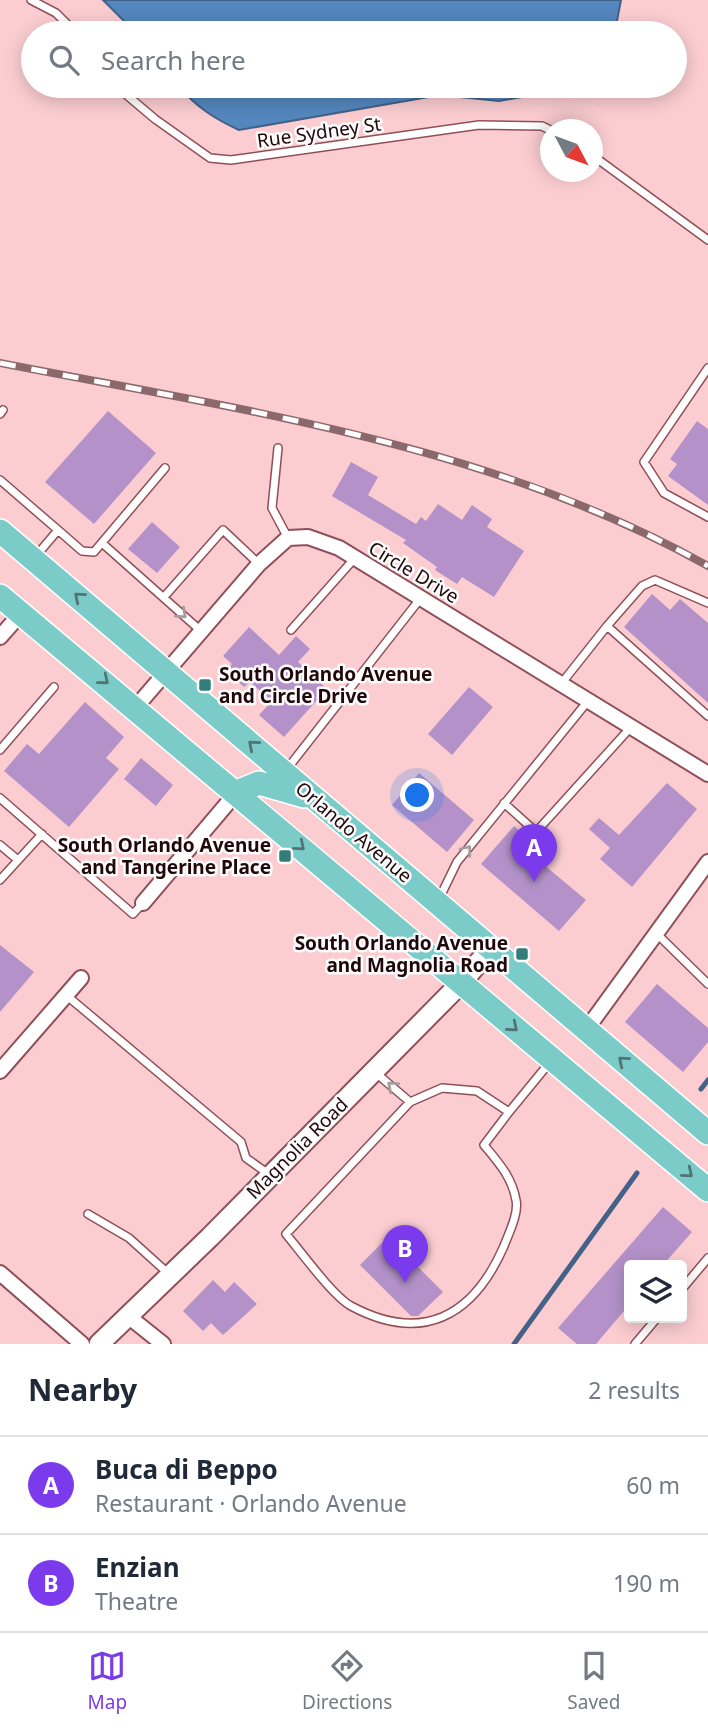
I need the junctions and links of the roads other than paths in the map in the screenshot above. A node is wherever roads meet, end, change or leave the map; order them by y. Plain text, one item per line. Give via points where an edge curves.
1 (30, 0) edge
2 (64, 21) edge
3 (130, 98) edge
4 (540, 126) edge
5 (603, 162) edge
6 (708, 240) edge
7 (708, 368) edge
8 (278, 448) dead end
9 (165, 468) dead end
10 (0, 480) edge
11 (708, 517) edge
12 (58, 530) junction
13 (0, 531) edge
14 (288, 538) junction
15 (102, 543) junction
16 (34, 559) junction
17 (354, 559) junction
18 (259, 564) junction
19 (0, 596) edge
20 (164, 597) junction
21 (420, 599) junction
22 (708, 603) edge
23 (7, 615) edge
24 (607, 626) junction
25 (291, 630) dead end
26 (201, 631) junction
27 (0, 637) edge
28 (72, 654) junction
29 (166, 671) junction
30 (560, 684) junction
31 (54, 687) dead end
32 (588, 701) junction
33 (136, 707) junction
34 (708, 716) edge
35 (631, 727) junction
36 (0, 750) edge
37 (284, 772) junction
38 (708, 774) edge
39 (237, 792) junction
40 (0, 798) edge
41 (317, 800) junction
42 (504, 803) junction
43 (42, 834) junction
44 (0, 845) edge
45 (18, 860) junction
46 (708, 862) edge
47 (0, 880) edge
48 (143, 903) joint
49 (437, 903) junction
50 (655, 933) junction
51 (491, 948) junction
52 (81, 978) dead end
53 (461, 983) junction
54 (708, 984) edge
55 (66, 995) junction
56 (586, 1030) junction
57 (552, 1059) junction
58 (374, 1071) junction
59 (0, 1072) edge
60 (410, 1102) junction
61 (509, 1112) junction
62 (708, 1133) edge
63 (270, 1176) junction
64 (708, 1190) edge
65 (88, 1214) dead end
66 (708, 1258) edge
67 (0, 1273) edge
68 (170, 1275) junction
69 (687, 1283) edge
70 (128, 1316) junction
71 (653, 1323) edge
72 (82, 1344) edge
73 (99, 1344) edge
74 (163, 1344) edge
75 (635, 1344) edge

1 - 2 lane
3 - 4 lane, Rue Sydney St via 210,158 231,160 479,125
5 - 6 lane
7 - 11 lane via 644,462 664,493
8 - 14 lane via 272,508
9 - 15 lane
10 - 12 lane
12 - 15 lane via 82,551 94,552
12 - 16 lane
13 - 16 main road, Orlando Avenue
14 - 17 street, Circle Drive via 319,540
14 - 18 street
15 - 20 lane
29 -> 16 main road, Orlando Avenue
17 - 21 street, Circle Drive
17 - 25 lane
18 - 20 lane via 223,530
18 - 26 street
19 - 28 main road
20 -> 26 lane
21 - 30 street, Circle Drive
21 - 37 lane
22 - 24 lane via 655,580 642,586
23 - 27 street
23 - 28 street
24 - 30 lane
24 - 34 lane
26 - 29 street
28 -> 33 main road
29 - 33 street
37 -> 29 main road, Orlando Avenue
30 - 32 street, Circle Drive
31 - 36 lane
32 - 35 street, Circle Drive
32 - 42 lane
33 - 39 main road
35 - 38 street, Circle Drive
35 - 42 lane via 536,832
37 - 41 main road, Orlando Avenue
39 - 41 main road via 259,783
39 - 48 street
39 -> 53 main road
40 - 43 lane
41 - 49 main road, Orlando Avenue
49 -> 42 lane via 457,862
43 - 45 lane
43 - 48 lane via 132,914
44 - 45 lane
45 - 47 lane
46 - 50 street
49 - 51 main road, Orlando Avenue
50 - 54 lane
50 - 56 street
51 - 53 street, Magnolia Road
51 - 56 main road, Orlando Avenue
52 - 55 street
53 -> 57 main road
53 - 58 street, Magnolia Road
55 - 59 street
55 - 63 lane via 241,1142 246,1158
62 -> 56 main road, Orlando Avenue
57 - 61 lane
57 -> 64 main road
60 -> 58 lane
58 - 63 street, Magnolia Road
60 - 61 lane via 442,1088 477,1091
60 - 61 lane via 286,1234 347,1304 415,1327 457,1309 481,1288 494,1268 517,1202 507,1173 484,1145
63 - 68 street, Magnolia Road
65 - 68 lane via 129,1238
66 - 69 lane
67 - 72 street
68 - 70 street, Magnolia Road
70 - 73 street, Magnolia Road
70 - 74 street
71 - 75 lane

